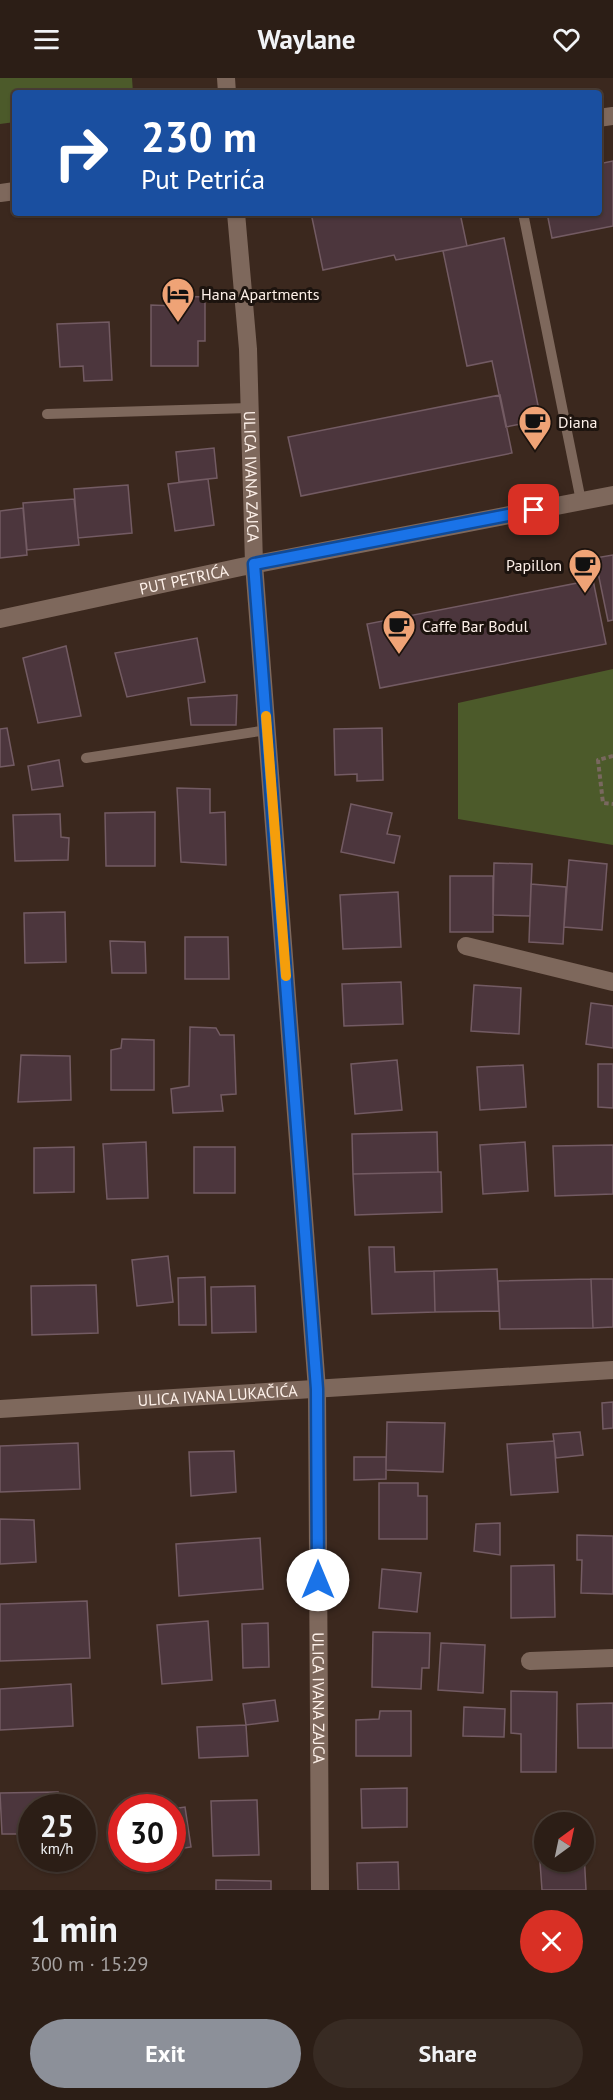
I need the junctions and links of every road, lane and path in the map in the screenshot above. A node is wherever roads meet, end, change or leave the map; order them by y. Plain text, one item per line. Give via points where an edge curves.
1 (236, 216) edge
2 (524, 216) edge
3 (249, 408) junction
4 (47, 414) dead end
5 (613, 495) edge
6 (581, 501) junction
7 (254, 564) junction
8 (0, 618) edge
9 (267, 730) junction
10 (613, 756) edge
11 (86, 758) dead end
12 (613, 804) edge
13 (466, 946) dead end
14 (613, 982) edge
15 (613, 1370) edge
16 (317, 1389) junction
17 (0, 1408) edge
18 (613, 1658) edge
19 (530, 1661) dead end
20 (320, 1890) edge

1 - 3 street, ULICA IVANA ZAJCA
2 - 6 lane
3 - 4 lane
3 - 7 street, ULICA IVANA ZAJCA
5 - 6 street, PUT PETRIĆA
6 - 7 street, PUT PETRIĆA
7 - 8 street, PUT PETRIĆA
7 - 9 street, ULICA IVANA ZAJCA
9 - 11 lane
9 - 16 street, ULICA IVANA ZAJCA
10 - 12 path via 598,760 603,803
13 - 14 street
15 - 16 street, ULICA IVANA LUKAČIĆA
16 - 17 street, ULICA IVANA LUKAČIĆA
16 - 20 street, ULICA IVANA ZAJCA
18 - 19 street

